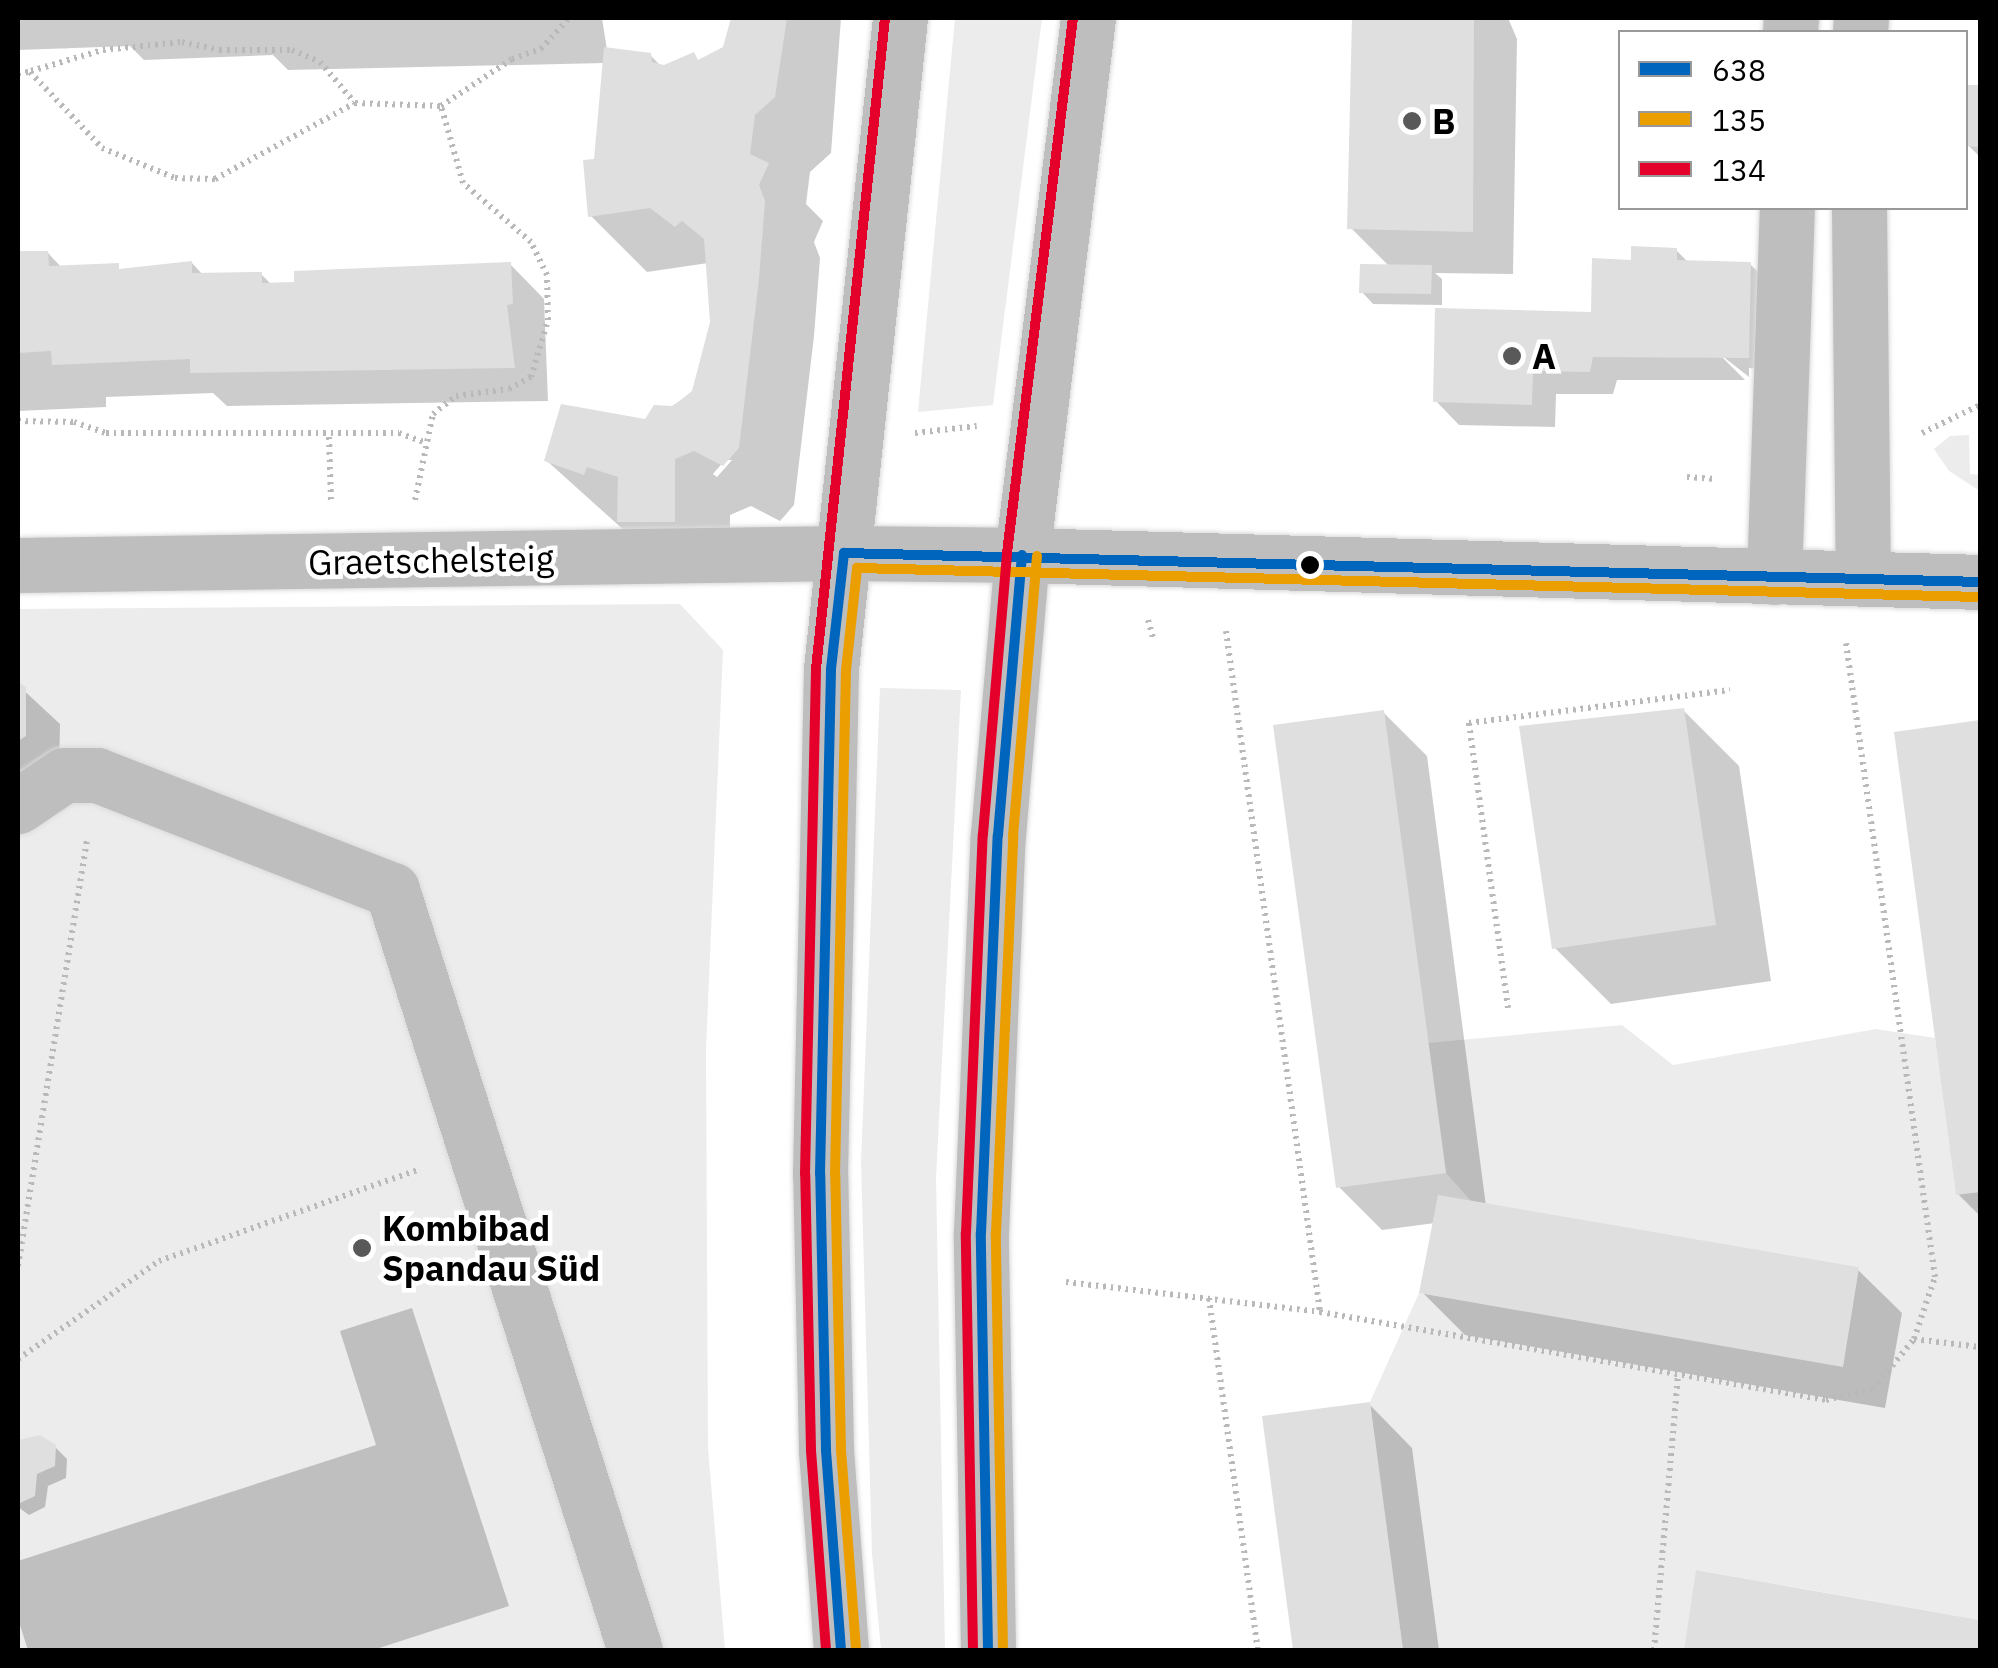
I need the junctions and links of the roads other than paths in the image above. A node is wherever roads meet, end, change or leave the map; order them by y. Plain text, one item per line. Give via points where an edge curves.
1 (900, 18) edge
2 (1088, 18) edge
3 (1787, 210) edge
4 (1859, 210) edge
5 (844, 553) junction
6 (1022, 555) junction
7 (18, 565) edge
8 (1774, 577) junction
9 (1863, 579) junction
10 (1980, 582) edge
11 (18, 806) edge
12 (635, 1650) edge
13 (841, 1650) edge
14 (988, 1650) edge

1 - 5 main road
2 - 6 main road
3 - 8 main road
4 - 9 main road
5 - 6 main road, Graetschelsteig
5 - 7 main road, Graetschelsteig
5 - 13 main road via 831,669 820,1174 826,1450
6 - 8 main road, Graetschelsteig
6 - 14 main road via 998,834 980,1233
8 - 9 main road, Graetschelsteig
9 - 10 main road, Graetschelsteig
11 - 12 main road via 64,775 98,775 392,890

